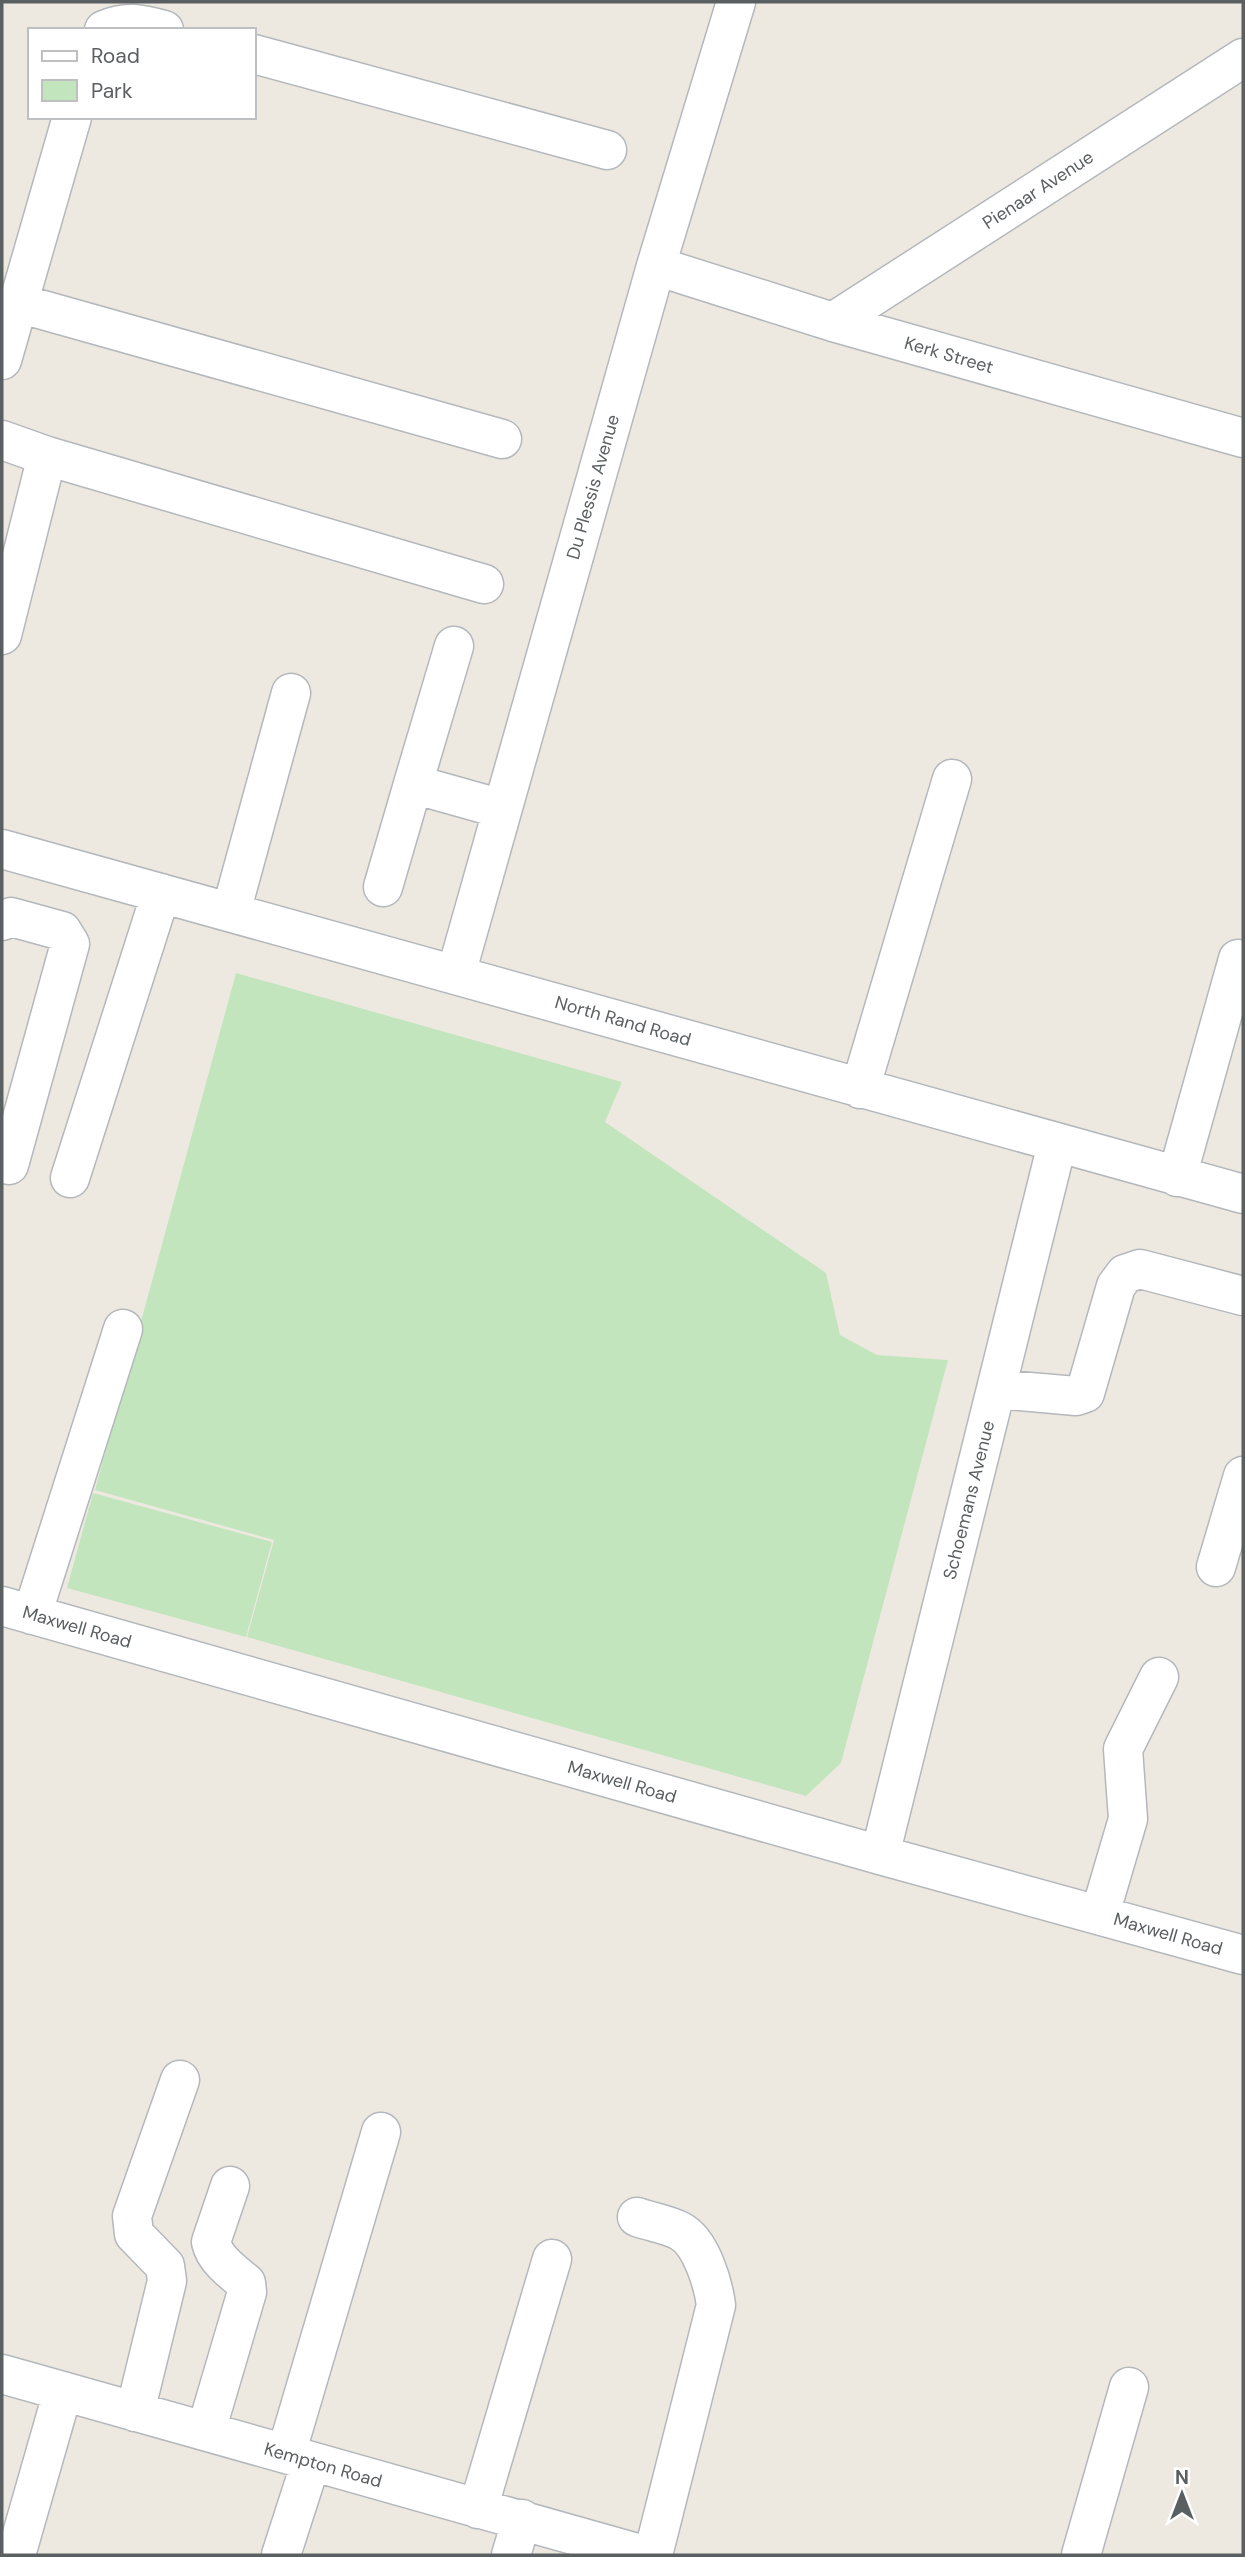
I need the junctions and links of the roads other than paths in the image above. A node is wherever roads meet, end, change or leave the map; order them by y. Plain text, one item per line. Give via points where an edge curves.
1 (736, 2) edge
2 (109, 28) edge
3 (157, 28) edge
4 (256, 55) edge
5 (1243, 58) edge
6 (71, 119) edge
7 (607, 150) dead end
8 (656, 266) junction
9 (18, 303) junction
10 (833, 322) junction
11 (2, 360) edge
12 (1243, 438) edge
13 (502, 439) dead end
14 (2, 440) edge
15 (47, 456) junction
16 (484, 584) dead end
17 (2, 635) edge
18 (454, 646) dead end
19 (292, 693) dead end
20 (952, 779) dead end
21 (413, 784) junction
22 (502, 809) junction
23 (2, 849) edge
24 (383, 887) dead end
25 (161, 893) junction
26 (230, 912) junction
27 (2, 921) edge
28 (1238, 959) dead end
29 (456, 974) junction
30 (860, 1089) junction
31 (1057, 1144) junction
32 (9, 1165) dead end
33 (1177, 1177) junction
34 (70, 1178) dead end
35 (1243, 1194) edge
36 (1243, 1296) edge
37 (123, 1329) dead end
38 (996, 1389) junction
39 (1243, 1476) edge
40 (1216, 1567) dead end
41 (17, 1611) edge
42 (1159, 1677) dead end
43 (880, 1855) junction
44 (1100, 1914) junction
45 (1243, 1955) edge
46 (180, 2080) dead end
47 (382, 2133) dead end
48 (230, 2186) dead end
49 (637, 2217) dead end
50 (552, 2259) dead end
51 (2, 2374) edge
52 (1129, 2387) dead end
53 (63, 2391) junction
54 (135, 2412) junction
55 (206, 2431) junction
56 (299, 2458) junction
57 (478, 2509) junction
58 (522, 2519) junction
59 (16, 2555) edge
60 (281, 2555) edge
61 (511, 2555) edge
62 (644, 2555) edge
63 (653, 2555) edge
64 (1081, 2555) edge

1 - 8 street, Du Plessis Avenue
2 - 3 street via 136,22
4 - 7 street
5 - 10 street, Pienaar Avenue
6 - 9 street
8 - 10 street, Kerk Street
8 - 22 street, Du Plessis Avenue
9 - 11 street
9 - 13 street
10 - 12 street, Kerk Street
14 - 15 street
15 - 16 street
15 - 17 street
18 - 21 street
19 - 26 street
20 - 30 street
21 - 22 street
21 - 24 street
22 - 29 street, Du Plessis Avenue
23 - 25 street, North Rand Road
25 - 26 street, North Rand Road
25 - 34 street
26 - 29 street, North Rand Road
27 - 32 street via 11,917 62,931 70,943
28 - 33 street
29 - 30 street, North Rand Road
30 - 31 street, North Rand Road
31 - 33 street, North Rand Road
31 - 38 street, Schoemans Avenue
33 - 35 street, North Rand Road
36 - 38 street via 1140,1269 1125,1274 1116,1286 1084,1393
37 - 41 street
38 - 43 street, Schoemans Avenue
39 - 40 street
41 - 43 street, Maxwell Road
42 - 44 street via 1124,1749 1128,1819
43 - 44 street, Maxwell Road
44 - 45 street, Maxwell Road
46 - 54 street via 132,2216 134,2234 165,2266 167,2281
47 - 56 street
48 - 55 street via 211,2242 218,2257 246,2283 247,2292
49 - 63 street via 682,2231 703,2259 716,2305
50 - 57 street
51 - 53 street, Kempton Road
52 - 64 street
53 - 54 street, Kempton Road
53 - 59 street
54 - 55 street, Kempton Road
55 - 56 street, Kempton Road
56 - 57 street, Kempton Road
56 - 60 street
57 - 58 street, Kempton Road
58 - 61 street
58 - 62 street, Kempton Road

